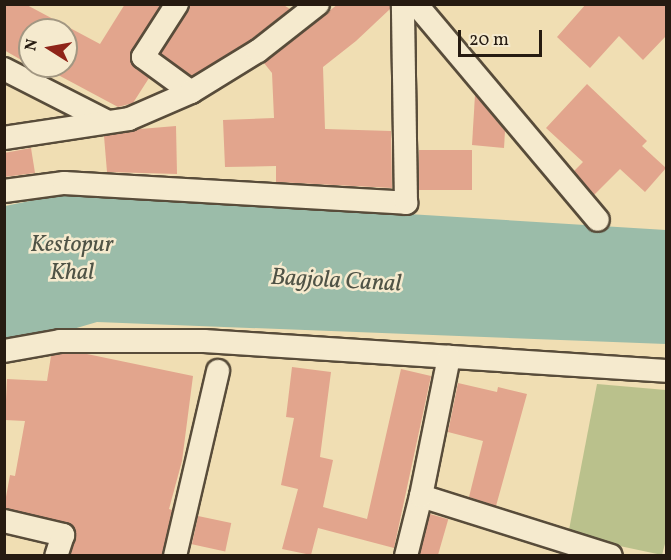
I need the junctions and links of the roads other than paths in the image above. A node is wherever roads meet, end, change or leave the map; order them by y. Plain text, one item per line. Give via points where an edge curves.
1 (177, 4) edge
2 (318, 4) edge
3 (403, 4) edge
4 (416, 4) edge
5 (4, 69) edge
6 (190, 92) junction
7 (106, 122) junction
8 (4, 138) edge
9 (4, 191) edge
10 (597, 220) dead end
11 (4, 351) edge
12 (449, 357) junction
13 (666, 371) edge
14 (218, 372) dead end
15 (421, 496) junction
16 (4, 521) edge
17 (572, 550) edge
18 (57, 555) edge
19 (174, 555) edge
20 (406, 555) edge
21 (611, 555) edge

1 - 6 street via 143,57
2 - 6 street via 258,51
3 - 9 street via 406,202 64,183
4 - 10 street
5 - 7 street
6 - 7 street via 129,119
7 - 8 street
11 - 12 street via 60,341 204,341
12 - 13 street
12 - 15 street
14 - 19 street
15 - 17 street
15 - 20 street
16 - 18 street via 63,535
17 - 21 street

